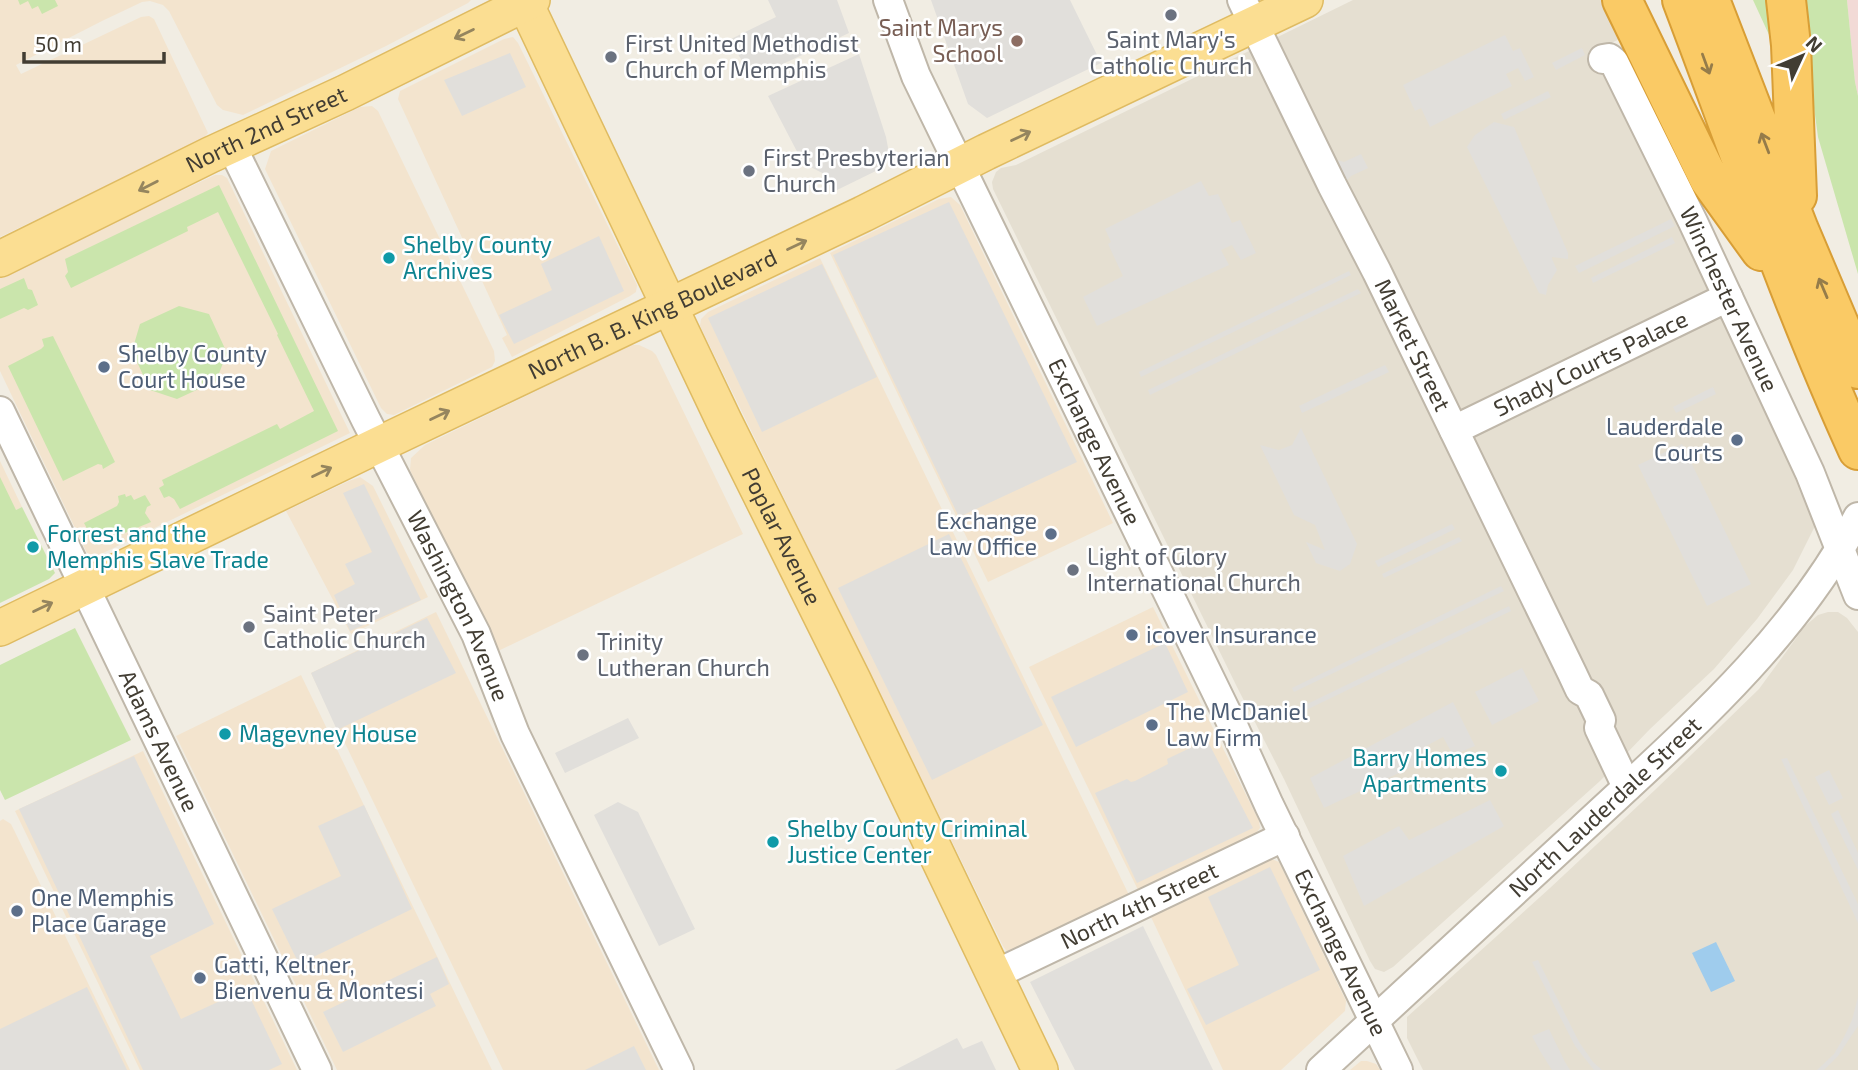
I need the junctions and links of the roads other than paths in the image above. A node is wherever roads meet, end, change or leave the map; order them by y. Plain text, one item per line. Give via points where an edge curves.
1 (888, 0) edge
2 (1305, 0) edge
3 (1622, 0) edge
4 (1682, 0) edge
5 (1710, 0) edge
6 (1787, 0) edge
7 (527, 1) edge
8 (1248, 12) edge
9 (1603, 59) dead end
10 (231, 145) junction
11 (960, 165) junction
12 (1799, 230) junction
13 (0, 259) edge
14 (1790, 289) junction
15 (1728, 297) junction
16 (669, 305) junction
17 (1844, 366) edge
18 (0, 411) edge
19 (1454, 430) junction
20 (378, 444) junction
21 (1858, 450) edge
22 (1858, 517) edge
23 (1840, 551) junction
24 (85, 586) junction
25 (1858, 595) edge
26 (0, 628) edge
27 (1627, 787) junction
28 (1285, 836) junction
29 (994, 975) junction
30 (1374, 1021) junction
31 (317, 1070) edge
32 (679, 1070) edge
33 (1041, 1070) edge
34 (1321, 1070) edge
35 (1398, 1070) edge

1 - 11 street, Exchange Avenue via 916,76
2 - 8 main road, North B. B. King Boulevard
3 - 14 highway via 1709,179
4 -> 14 highway
12 -> 5 highway
6 - 12 highway
7 -> 10 main road, North 2nd Street
7 - 16 main road, Poplar Avenue
11 -> 8 main road, North B. B. King Boulevard
8 - 19 street, Market Street
9 - 15 street, Winchester Avenue via 1614,62
10 -> 13 main road, North 2nd Street
10 - 20 street, Washington Avenue
16 -> 11 main road, North B. B. King Boulevard
11 - 28 street, Exchange Avenue
17 -> 12 highway
14 - 17 highway
15 - 19 street, Shady Courts Palace
15 - 23 street, Winchester Avenue via 1810,473
20 -> 16 main road, North B. B. King Boulevard
16 - 29 main road, Poplar Avenue
17 - 21 highway
18 - 24 street, Adams Avenue
19 - 27 street, Market Street via 1580,690 1589,695
24 -> 20 main road, North B. B. King Boulevard
20 - 32 street, Washington Avenue via 476,634 515,734
22 - 23 street, North Lauderdale Street
23 - 25 street, Winchester Avenue
23 - 27 street, North Lauderdale Street via 1788,622 1741,675
26 -> 24 main road, North B. B. King Boulevard
24 - 31 street, Adams Avenue
27 - 30 street, North Lauderdale Street
28 - 29 street, North 4th Street
28 - 30 street, Exchange Avenue
29 - 33 main road, Poplar Avenue
30 - 34 street, North Lauderdale Street
30 - 35 street, Exchange Avenue

